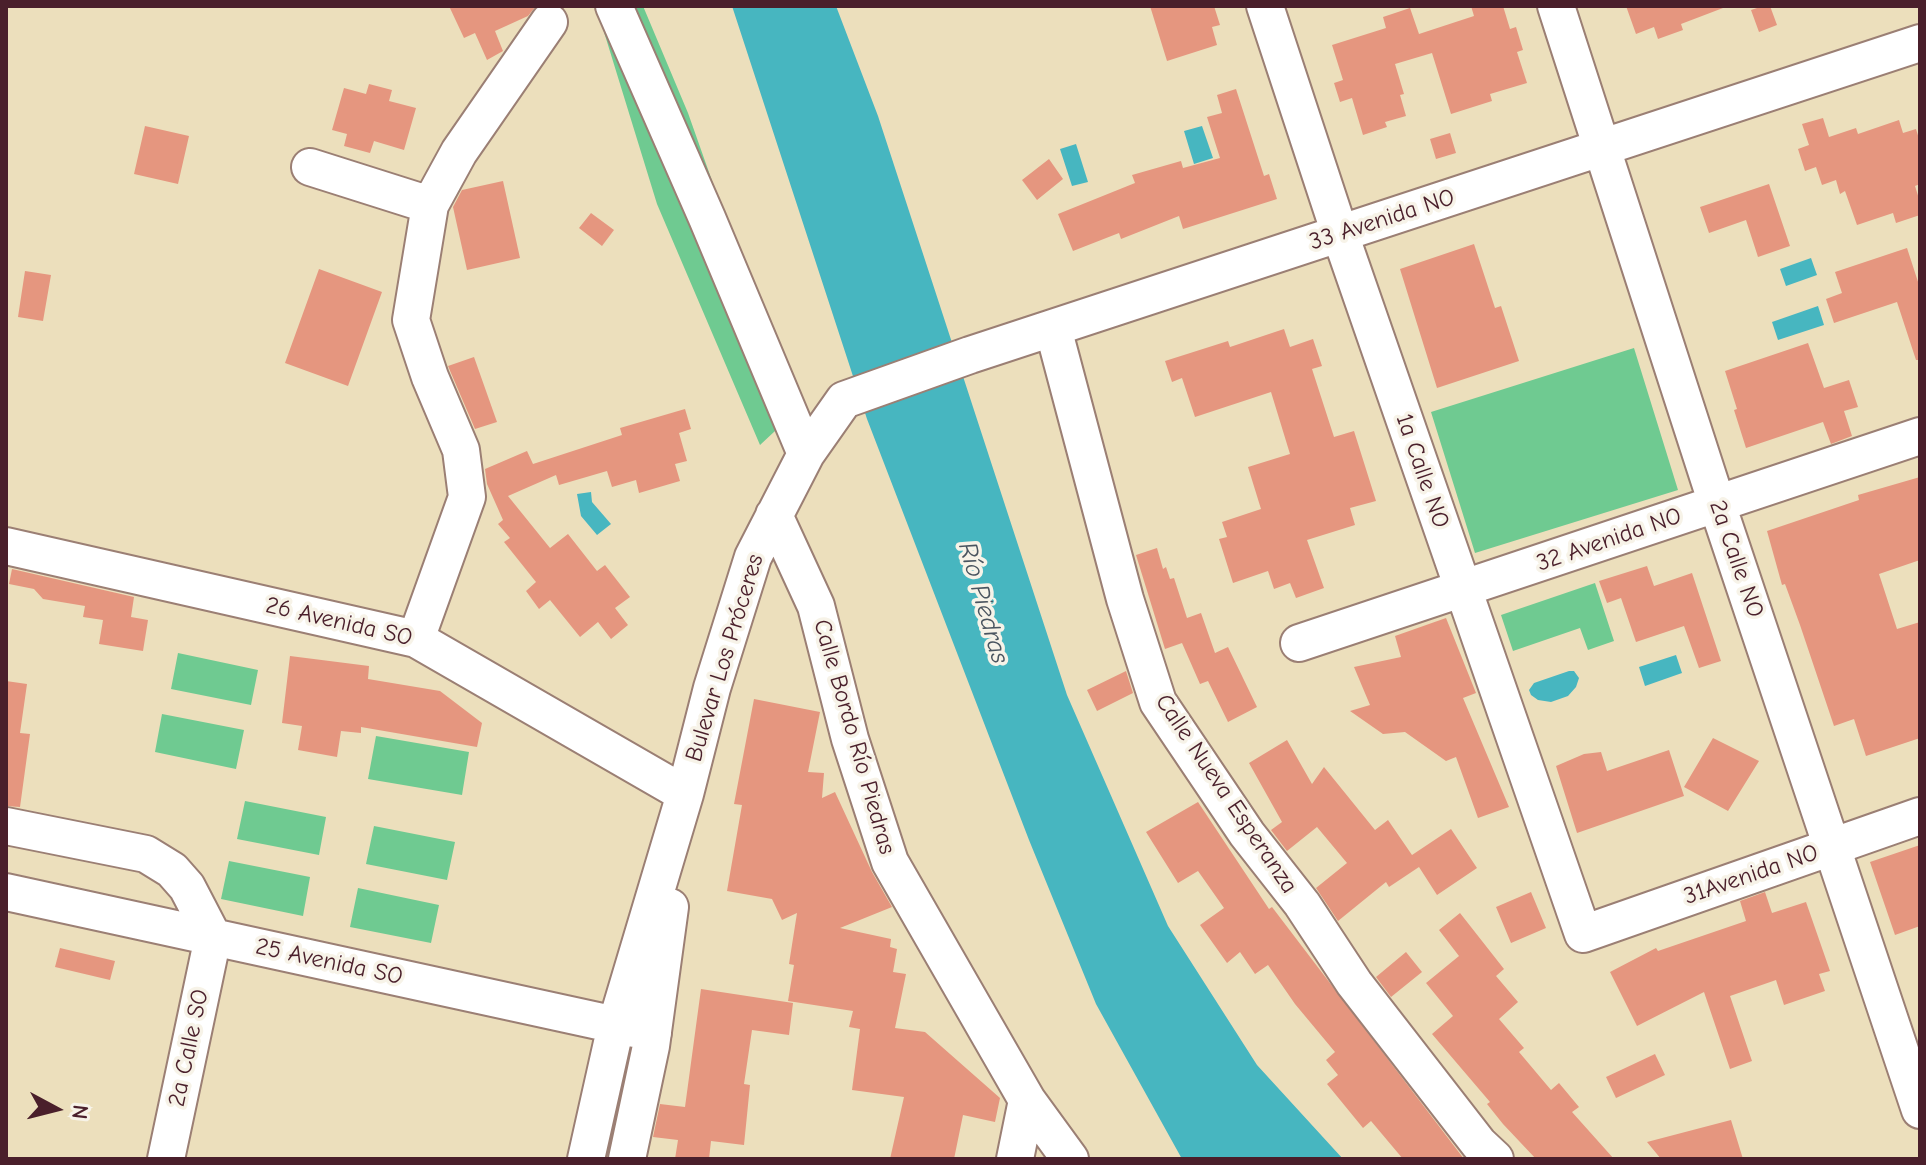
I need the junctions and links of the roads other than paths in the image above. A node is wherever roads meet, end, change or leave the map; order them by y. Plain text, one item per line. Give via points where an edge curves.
1 (614, 6) edge
2 (1265, 6) edge
3 (1556, 6) edge
4 (549, 22) dead end
5 (1920, 43) edge
6 (1602, 148) junction
7 (310, 167) dead end
8 (430, 205) junction
9 (1340, 234) junction
10 (1053, 328) junction
11 (844, 400) joint
12 (1920, 436) edge
13 (806, 454) junction
14 (1717, 504) junction
15 (774, 515) junction
16 (6, 546) edge
17 (1462, 589) junction
18 (416, 639) junction
19 (1299, 643) dead end
20 (685, 794) junction
21 (1920, 816) edge
22 (6, 826) edge
23 (1833, 846) junction
24 (6, 892) edge
25 (1583, 934) joint
26 (213, 937) junction
27 (616, 1025) junction
28 (653, 1033) junction
29 (1027, 1100) junction
30 (1920, 1110) edge
31 (166, 1159) edge
32 (586, 1159) edge
33 (627, 1159) edge
34 (1015, 1159) edge
35 (1070, 1159) edge
36 (1495, 1159) edge

1 - 13 street
2 - 9 street, 1a Calle NO
3 - 6 street, 2a Calle NO
4 - 8 street via 459,152
5 - 6 street, 33 Avenida NO
6 - 9 street, 33 Avenida NO
6 - 14 street, 2a Calle NO
7 - 8 street
8 - 18 street via 411,320 461,450 467,497
9 - 10 street, 33 Avenida NO
9 - 17 street, 1a Calle NO
10 - 11 street, 33 Avenida NO
10 - 36 street, Calle Nueva Esperanza via 1158,702 1354,983
11 - 13 street, Bulevar Los Próceres
12 - 14 street, 32 Avenida NO
13 - 15 street, Bulevar Los Próceres
14 - 17 street, 32 Avenida NO
14 - 23 street, 2a Calle NO
15 - 20 street, Bulevar Los Próceres via 753,557
15 - 29 street, Calle Bordo Río Piedras via 816,606 850,739 890,862
16 - 18 street, 26 Avenida SO
17 - 19 street, 32 Avenida NO
17 - 25 street, 1a Calle NO
18 - 20 street, 26 Avenida SO
20 - 27 street, Bulevar Los Próceres
20 - 28 street, Bulevar Los Próceres
21 - 23 street, 31Avenida NO
22 - 26 street via 146,854 187,887
23 - 25 street, 31Avenida NO
23 - 30 street, 2a Calle NO
24 - 26 street, 25 Avenida SO
26 - 27 street, 25 Avenida SO
26 - 31 street, 2a Calle SO
27 - 28 street, 25 Avenida SO
27 - 32 street, Bulevar Los Próceres
28 - 33 street, Bulevar Los Próceres
29 - 34 street
29 - 35 street, Calle Bordo Río Piedras

